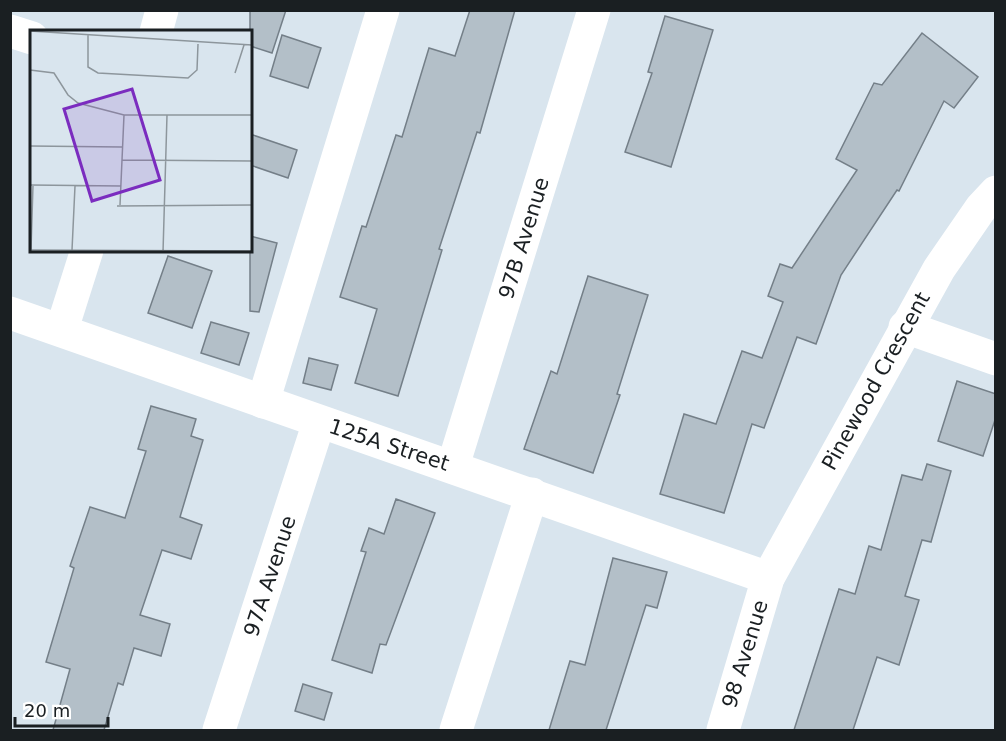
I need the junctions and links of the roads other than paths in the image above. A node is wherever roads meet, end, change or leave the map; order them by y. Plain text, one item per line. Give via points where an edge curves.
1 (162, 10) edge
2 (382, 10) edge
3 (594, 10) edge
4 (157, 30) edge
5 (10, 31) edge
6 (30, 37) edge
7 (996, 192) edge
8 (86, 252) edge
9 (10, 313) edge
10 (905, 327) junction
11 (62, 329) junction
12 (996, 359) edge
13 (263, 402) junction
14 (319, 422) junction
15 (453, 466) junction
16 (532, 494) junction
17 (768, 578) junction
18 (219, 730) edge
19 (456, 730) edge
20 (723, 730) edge

1 - 4 street
2 - 13 street
3 - 15 street, 97B Avenue
5 - 6 street
7 - 10 street, Pinewood Crescent via 939,269
8 - 11 street
9 - 11 street, 125A Street
10 - 12 street
10 - 17 street, Pinewood Crescent
11 - 13 street, 125A Street
13 - 14 street, 125A Street
14 - 15 street, 125A Street
14 - 18 street, 97A Avenue
15 - 16 street, 125A Street
16 - 17 street, 125A Street
16 - 19 street
17 - 20 street, 98 Avenue

